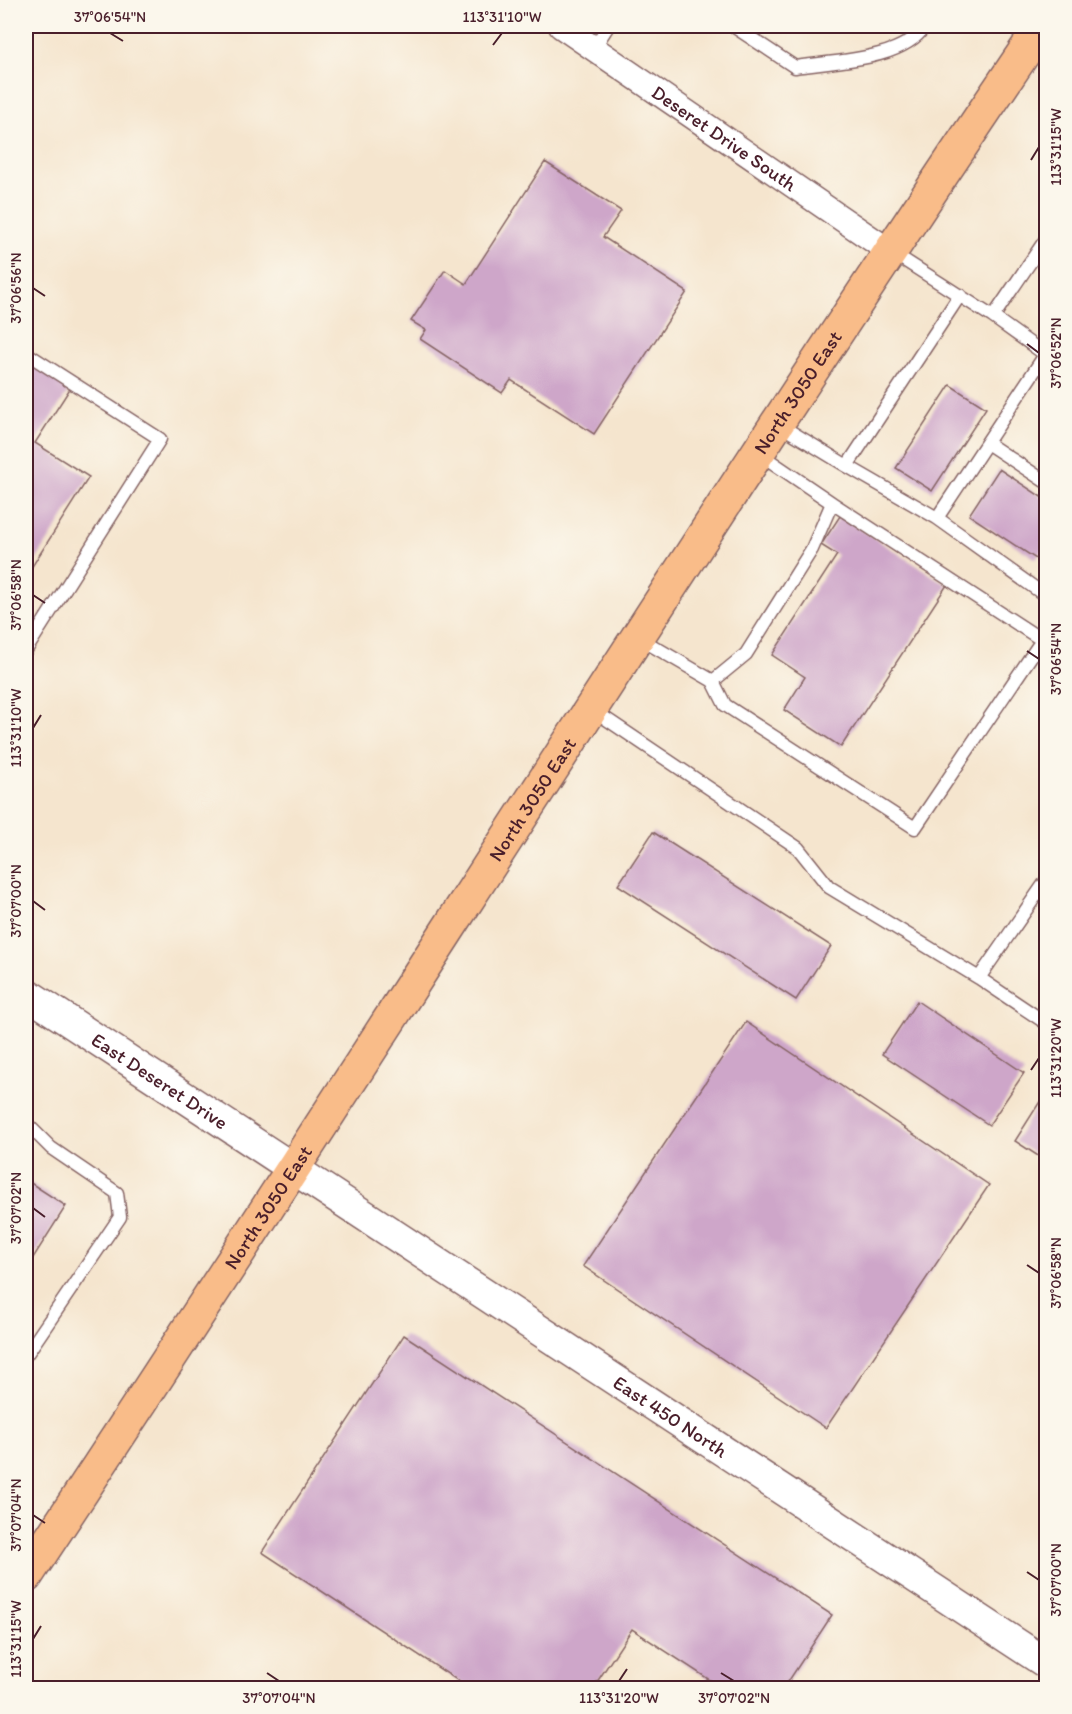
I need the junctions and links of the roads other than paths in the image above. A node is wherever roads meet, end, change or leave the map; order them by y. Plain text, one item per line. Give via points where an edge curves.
1 (561, 26) edge
2 (608, 26) edge
3 (733, 26) edge
4 (925, 26) edge
5 (1042, 26) edge
6 (594, 48) junction
7 (1047, 238) edge
8 (889, 251) junction
9 (960, 295) junction
10 (993, 317) junction
11 (26, 352) edge
12 (1046, 355) edge
13 (777, 423) junction
14 (987, 442) junction
15 (758, 453) junction
16 (847, 466) junction
17 (1047, 482) edge
18 (832, 502) junction
19 (937, 518) junction
20 (1047, 596) edge
21 (638, 638) junction
22 (26, 650) edge
23 (713, 681) junction
24 (592, 709) junction
25 (1047, 881) edge
26 (979, 978) junction
27 (26, 995) edge
28 (1047, 1023) edge
29 (26, 1124) edge
30 (293, 1171) junction
31 (26, 1355) edge
32 (29, 1564) edge
33 (1047, 1663) edge

1 - 6 street, Deseret Drive South
2 - 6 lane
3 - 4 lane via 795,67 891,52 917,37
5 - 8 main road, North 3050 East
6 - 8 street, Deseret Drive South
7 - 10 lane
8 - 9 lane
8 - 13 main road, North 3050 East
9 - 10 lane
9 - 16 lane
10 - 12 lane
11 - 22 lane via 160,439
12 - 14 lane
13 - 15 main road, North 3050 East
13 - 16 lane
14 - 17 lane
14 - 19 lane
15 - 18 lane
15 - 21 main road, North 3050 East
16 - 19 lane
18 - 23 lane via 812,549 746,654
18 - 23 lane via 1042,640 915,828 725,705
19 - 20 lane
21 - 23 lane
21 - 24 main road, North 3050 East
24 - 26 lane via 798,848 829,887
24 - 30 main road, North 3050 East
25 - 26 lane
26 - 28 lane
27 - 30 street, East Deseret Drive
29 - 31 lane via 51,1148 117,1193 120,1217
30 - 32 main road, North 3050 East
30 - 33 street, East 450 North

